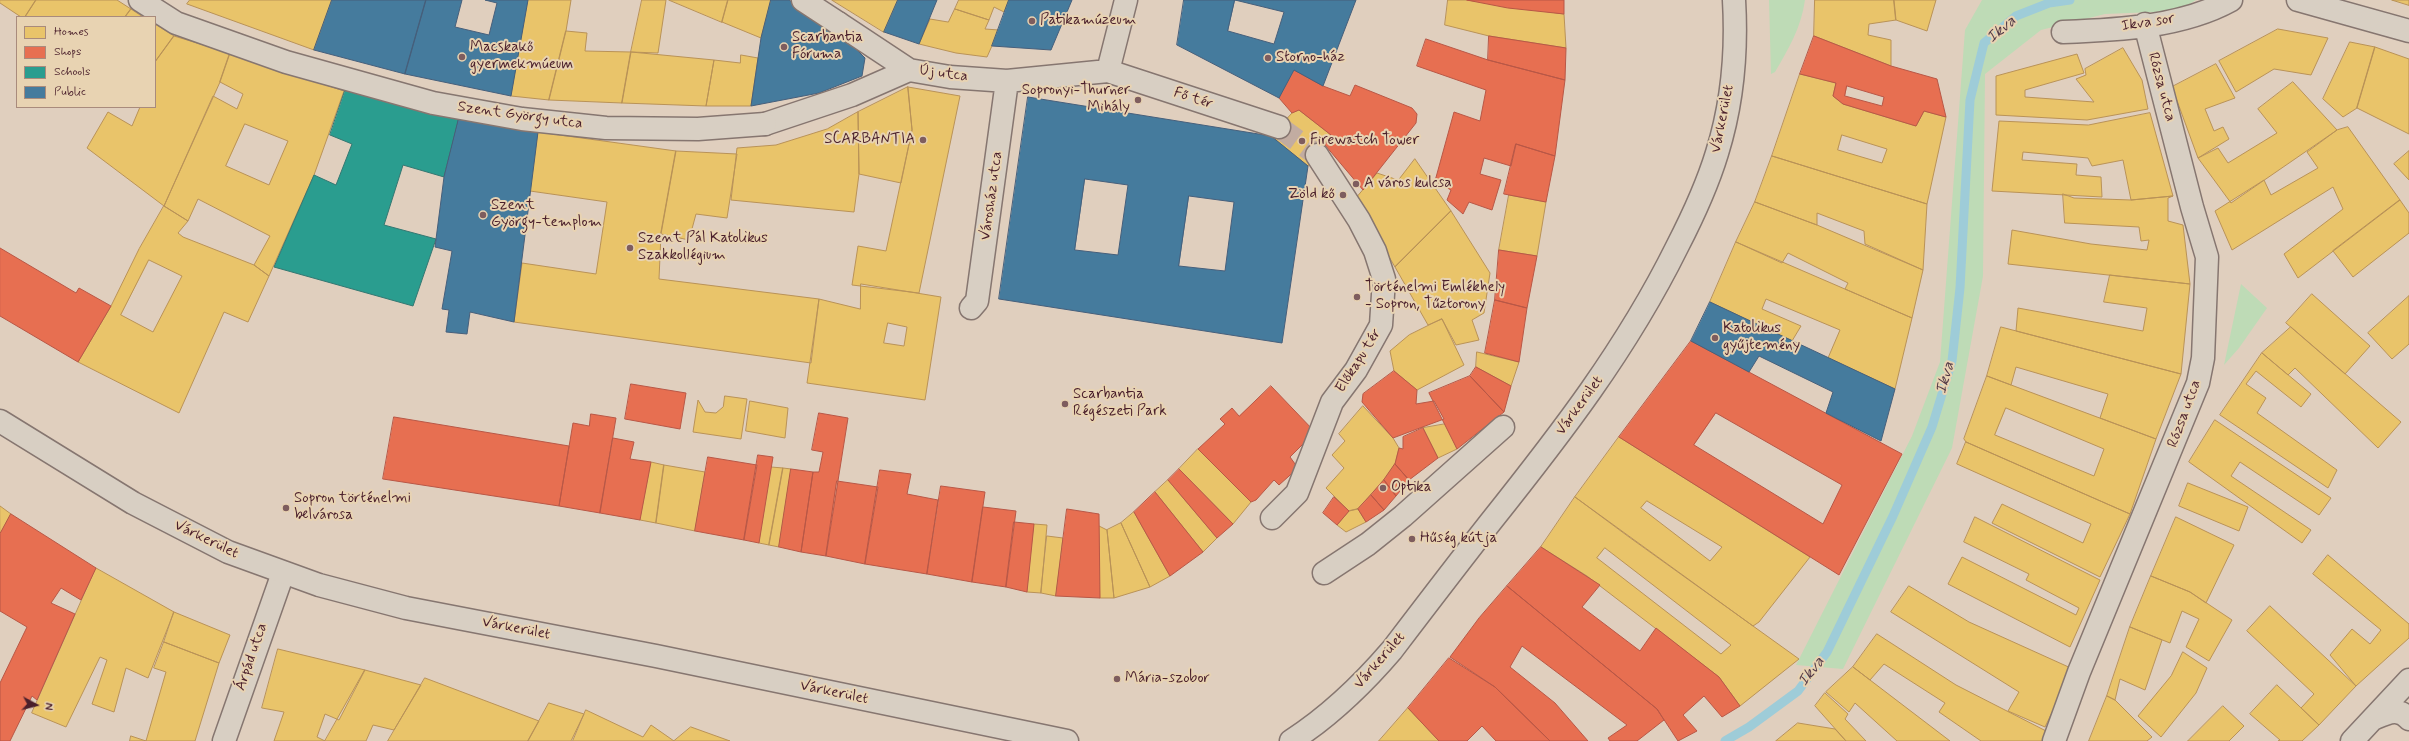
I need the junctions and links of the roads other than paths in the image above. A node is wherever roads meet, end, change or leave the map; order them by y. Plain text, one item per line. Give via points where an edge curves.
1 (140, 0) edge
2 (803, 0) edge
3 (1126, 0) edge
4 (1734, 0) edge
5 (2231, 0) edge
6 (2298, 0) edge
7 (2145, 24) junction
8 (2409, 31) edge
9 (2063, 32) dead end
10 (909, 70) junction
11 (1108, 70) junction
12 (1007, 81) junction
13 (1279, 127) tunnel mouth
14 (1317, 155) tunnel mouth
15 (971, 308) dead end
16 (0, 421) edge
17 (1503, 427) dead end
18 (1272, 518) dead end
19 (1324, 573) dead end
20 (283, 574) junction
21 (2409, 680) edge
22 (2375, 718) junction
23 (2409, 719) edge
24 (224, 741) edge
25 (1067, 741) edge
26 (1291, 741) edge
27 (2054, 741) edge
28 (2352, 741) edge

1 - 10 street, Szent György utca via 176,23 323,74 433,103 522,119 606,128 698,129 766,124 852,95
2 - 10 street, Új utca
3 - 11 street
4 - 26 street, Várkerület via 1733,69 1718,152 1698,205 1652,298 1598,383 1392,650 1344,702
5 - 7 street, Ikva sor via 2180,19
6 - 8 street
7 - 9 street, Ikva sor
7 - 27 street, Rózsa utca via 2207,258 2202,358 2198,383 2079,672
10 - 12 street, Új utca
11 - 12 street, Fő tér
11 - 13 street, Fő tér
12 - 15 street, Városház utca via 977,301
14 - 18 street, Előkapu tér via 1359,220 1374,251 1384,278 1382,325 1356,370 1332,402 1297,492
16 - 20 street, Várkerület via 133,503 228,552
17 - 19 street via 1403,516 1368,544
20 - 24 street, Árpád utca
20 - 25 street, Várkerület via 406,608
21 - 22 street
22 - 23 street via 2394,711 2404,714
22 - 28 street

